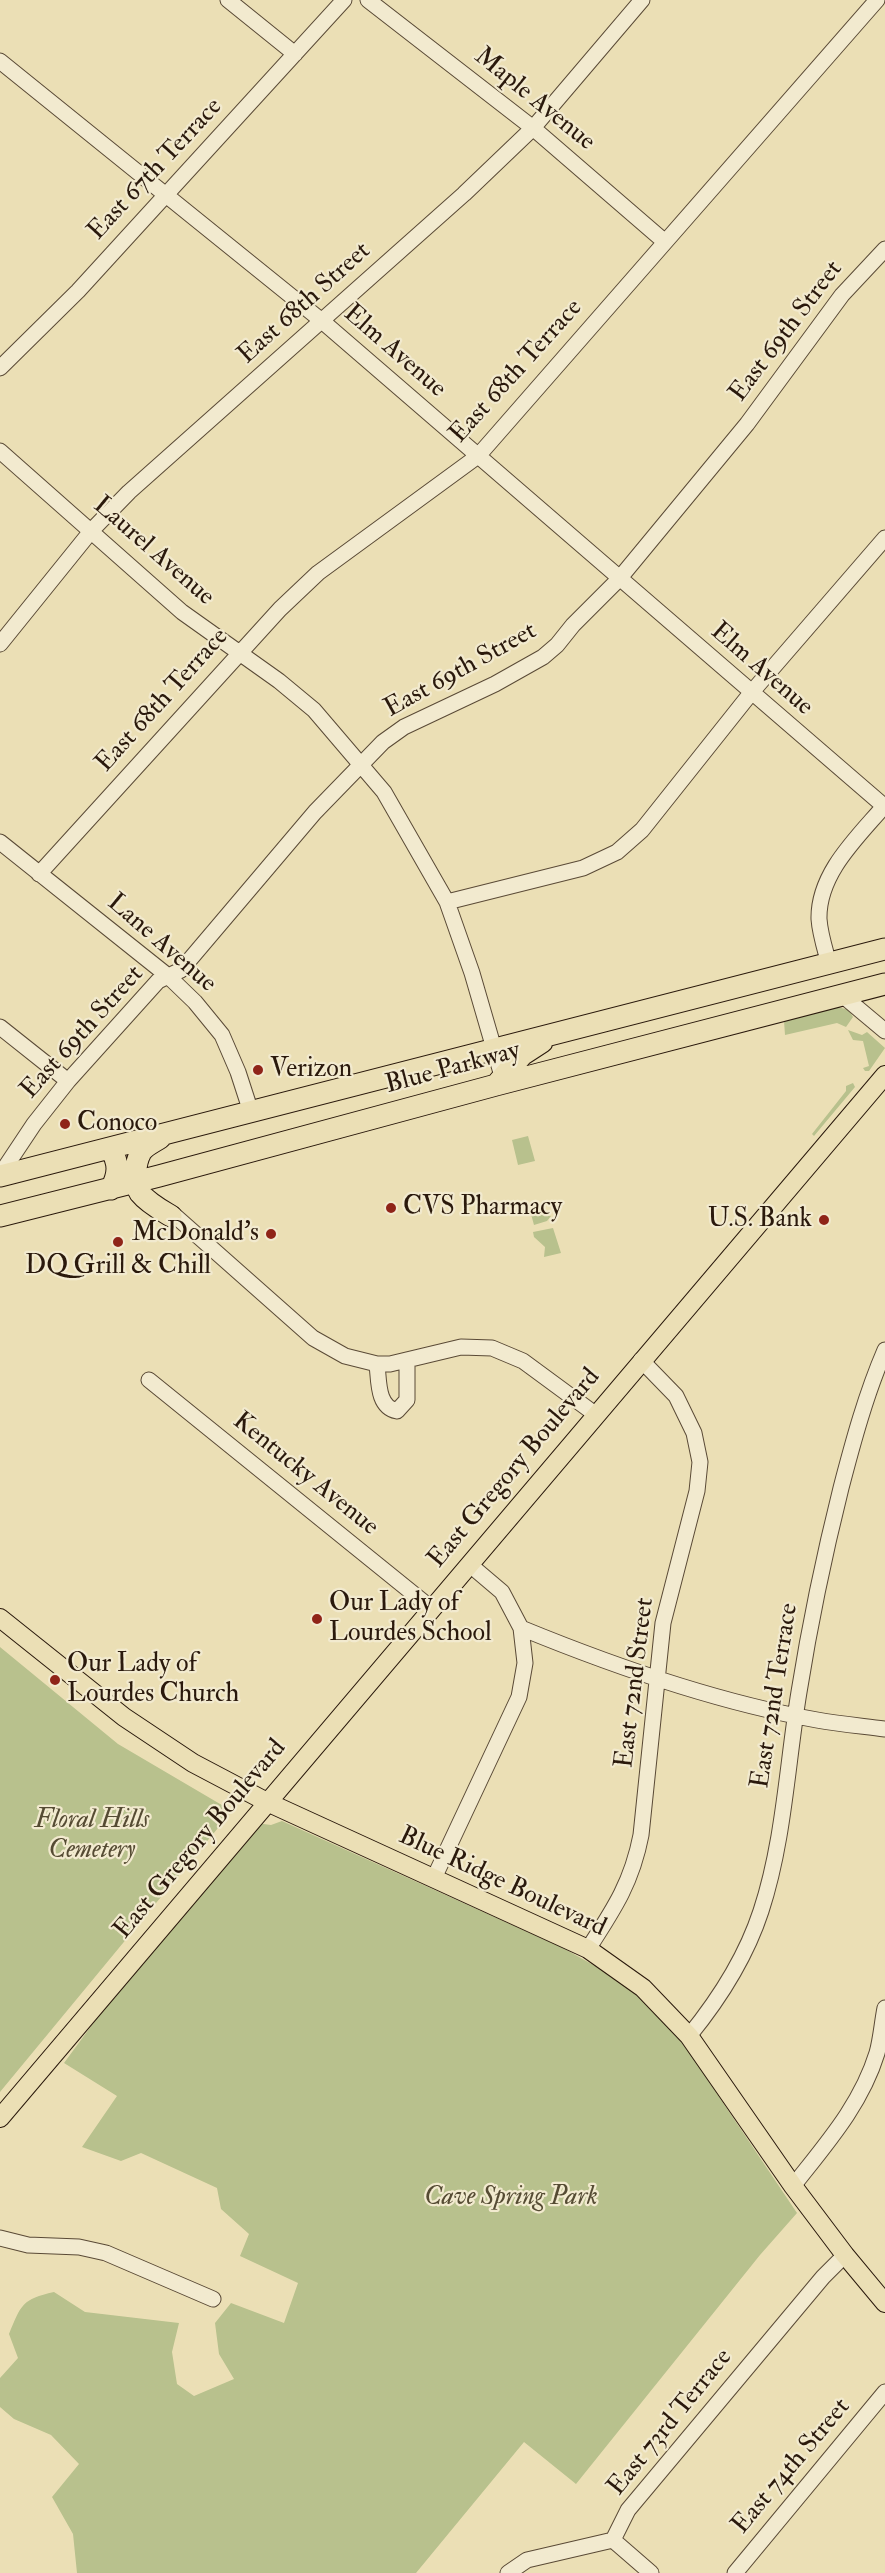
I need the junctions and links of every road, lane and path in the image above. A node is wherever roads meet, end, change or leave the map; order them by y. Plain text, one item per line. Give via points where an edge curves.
1 (228, 0) edge
2 (344, 0) edge
3 (368, 0) edge
4 (642, 0) edge
5 (877, 0) edge
6 (295, 54) junction
7 (0, 61) edge
8 (533, 128) junction
9 (165, 194) junction
10 (665, 242) junction
11 (885, 249) edge
12 (322, 321) junction
13 (0, 368) edge
14 (0, 451) edge
15 (478, 456) junction
16 (92, 530) junction
17 (885, 538) edge
18 (619, 579) junction
19 (0, 644) edge
20 (240, 653) junction
21 (751, 693) junction
22 (360, 764) junction
23 (884, 806) edge
24 (0, 842) edge
25 (39, 874) junction
26 (447, 902) junction
27 (885, 949) edge
28 (829, 964) junction
29 (168, 976) junction
30 (885, 984) edge
31 (842, 995) junction
32 (0, 1027) edge
33 (885, 1031) edge
34 (555, 1034) junction
35 (493, 1050) junction
36 (885, 1075) edge
37 (68, 1081) junction
38 (501, 1082) junction
39 (251, 1112) junction
40 (166, 1134) junction
41 (111, 1149) junction
42 (0, 1175) edge
43 (159, 1176) junction
44 (136, 1182) junction
45 (111, 1189) junction
46 (172, 1215) junction
47 (0, 1216) edge
48 (885, 1350) edge
49 (407, 1360) junction
50 (641, 1360) junction
51 (377, 1364) junction
52 (149, 1380) dead end
53 (595, 1414) junction
54 (469, 1564) junction
55 (431, 1608) junction
56 (0, 1618) edge
57 (521, 1628) junction
58 (659, 1679) junction
59 (795, 1715) junction
60 (885, 1729) edge
61 (267, 1802) junction
62 (434, 1878) junction
63 (588, 1949) junction
64 (885, 2008) edge
65 (689, 2036) junction
66 (0, 2118) edge
67 (793, 2186) junction
68 (0, 2238) edge
69 (845, 2255) junction
70 (213, 2299) dead end
71 (885, 2302) edge
72 (885, 2392) edge
73 (614, 2540) junction
74 (508, 2573) edge
75 (651, 2573) edge
76 (735, 2573) edge

1 - 6 street
2 - 6 street, East 67th Terrace
3 - 8 street, Maple Avenue
4 - 8 street, East 68th Street
5 - 10 street, East 68th Terrace
6 - 9 street, East 67th Terrace
7 - 9 street, Elm Avenue
8 - 10 street, Maple Avenue
8 - 12 street, East 68th Street
9 - 12 street, Elm Avenue
9 - 13 street, East 67th Terrace via 78,291
10 - 15 street, East 68th Terrace
11 - 18 street, East 69th Street via 842,295 747,424
12 - 15 street, Elm Avenue
12 - 16 street, East 68th Street via 129,492
14 - 16 street, Laurel Avenue
15 - 18 street, Elm Avenue
15 - 20 street, East 68th Terrace via 318,573
16 - 19 street, East 68th Street
16 - 20 street, Laurel Avenue via 182,612
17 - 21 street
18 - 21 street, Elm Avenue
18 - 22 street, East 69th Street via 543,657 404,727
20 - 22 street, Laurel Avenue via 314,710
20 - 25 street, East 68th Terrace
21 - 23 street, Elm Avenue
21 - 26 street via 642,830 617,852 583,868
22 - 26 street, Laurel Avenue via 398,812
22 - 29 street, East 69th Street via 181,970
23 - 28 street via 833,870 824,890 819,918
24 - 25 street, Lane Avenue
25 - 29 street, Lane Avenue
26 - 35 street, Laurel Avenue
27 - 28 highway, Blue Parkway
28 - 34 highway, Blue Parkway
29 - 37 street, East 69th Street via 158,981
29 - 39 street, Lane Avenue via 222,1035
30 - 31 highway, Blue Parkway
31 - 33 street
31 - 38 highway, Blue Parkway
32 - 37 street
34 - 35 highway, Blue Parkway
34 - 38 highway via 522,1055
35 - 38 street, Laurel Avenue
35 - 39 highway, Blue Parkway
36 - 50 main road, East Gregory Boulevard
37 - 42 street, East 69th Street
38 - 43 highway, Blue Parkway
39 - 40 highway, Blue Parkway
40 - 41 highway, Blue Parkway
40 - 44 highway via 142,1150
41 - 42 highway, Blue Parkway
41 - 45 highway via 118,1165
43 - 44 highway, Blue Parkway
43 - 46 highway via 160,1197
44 - 45 highway, Blue Parkway
44 - 46 highway via 149,1201
45 - 47 highway, Blue Parkway
46 - 51 street via 313,1338 345,1356
48 - 59 street, East 72nd Terrace via 852,1447 825,1552
49 - 51 street
49 - 51 street via 407,1400 397,1411 385,1404
49 - 53 street via 461,1347 492,1348 523,1361
50 - 53 main road, East Gregory Boulevard
50 - 58 street, East 72nd Street via 676,1396 694,1433 700,1462 697,1491 663,1623
52 - 55 street, Kentucky Avenue
53 - 54 main road, East Gregory Boulevard
54 - 55 main road, East Gregory Boulevard
54 - 57 street via 502,1592
55 - 61 main road, East Gregory Boulevard
56 - 61 main road, Blue Ridge Boulevard via 124,1717 193,1763
57 - 58 street
57 - 62 street via 525,1663 519,1697
58 - 59 street
58 - 63 street, East 72nd Street via 636,1861 622,1897
59 - 60 street
59 - 65 street, East 72nd Terrace via 776,1853 761,1911 731,1977
61 - 62 main road, Blue Ridge Boulevard
61 - 66 main road, East Gregory Boulevard
62 - 63 main road, Blue Ridge Boulevard
63 - 65 main road, Blue Ridge Boulevard via 643,1988
64 - 67 street via 866,2084
65 - 67 main road, Blue Ridge Boulevard
67 - 69 main road, Blue Ridge Boulevard
68 - 70 street via 28,2245 79,2247 106,2253
69 - 71 main road, Blue Ridge Boulevard
69 - 73 street, East 73rd Terrace via 628,2510
72 - 76 street, East 74th Street
73 - 74 street via 527,2560
73 - 75 street

